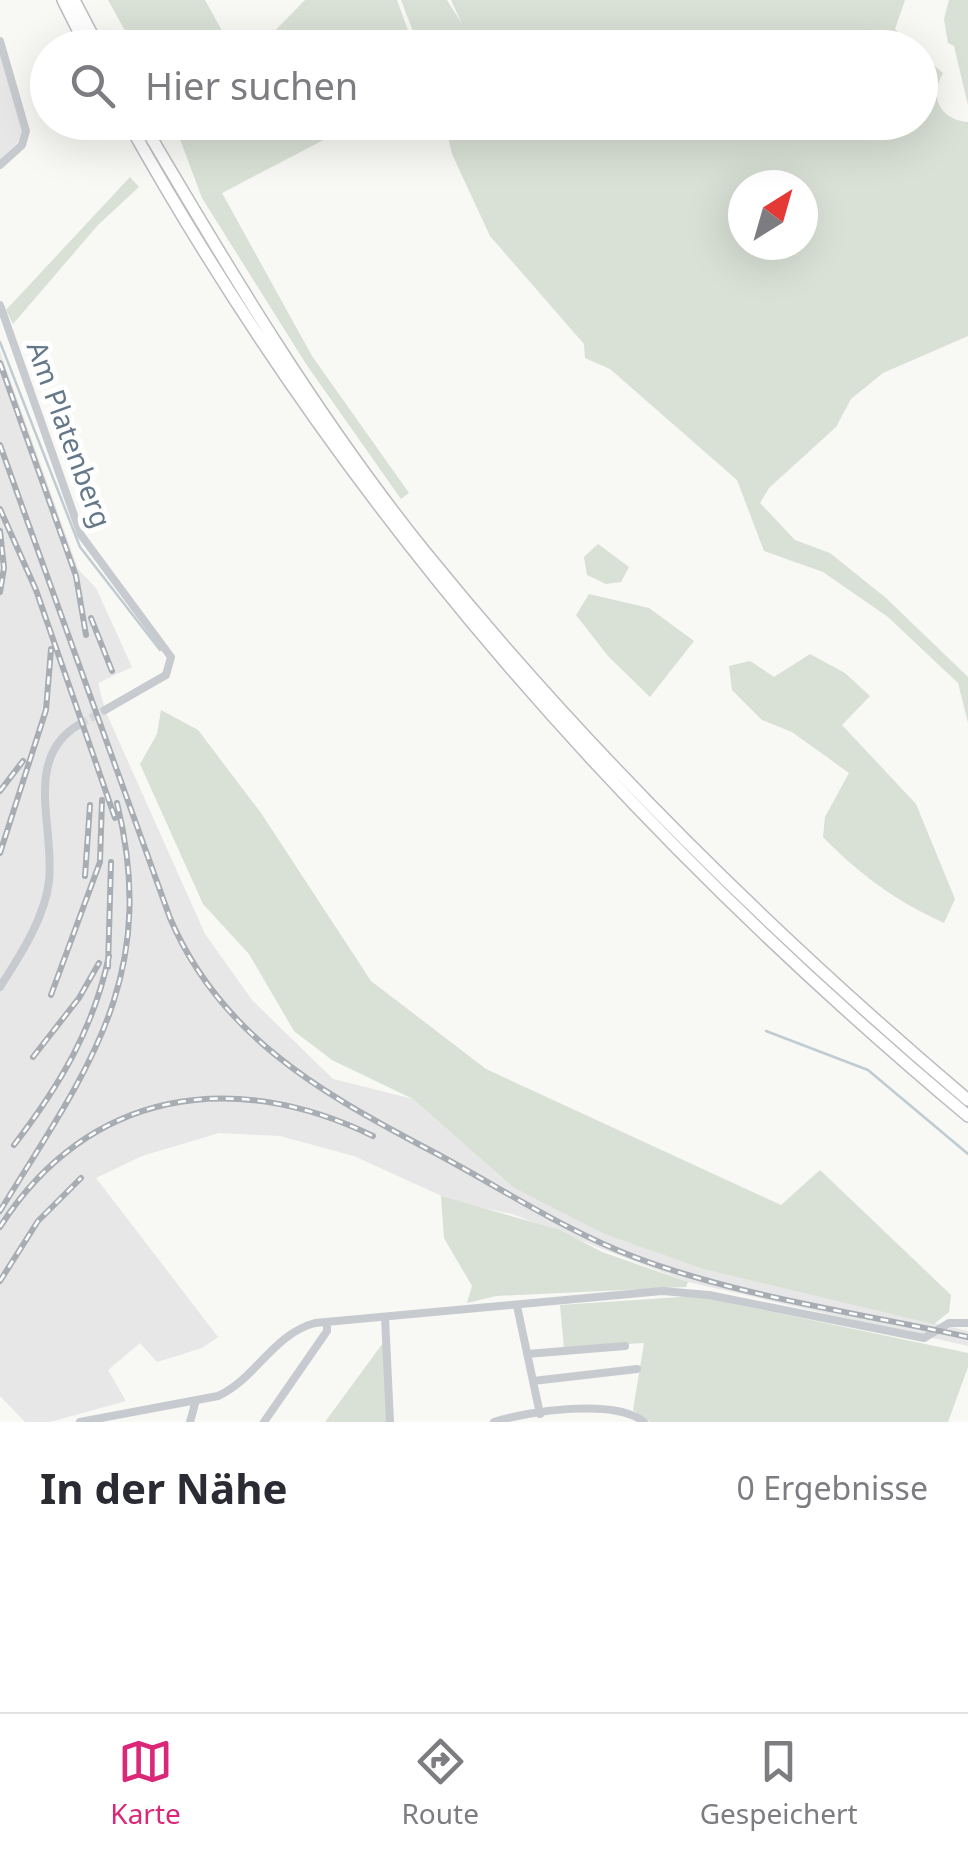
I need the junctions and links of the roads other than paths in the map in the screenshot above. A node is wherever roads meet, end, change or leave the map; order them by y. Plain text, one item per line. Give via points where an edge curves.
1 (63, 0) edge
2 (74, 0) edge
3 (79, 30) edge
4 (90, 30) edge
5 (0, 41) edge
6 (139, 140) edge
7 (153, 140) edge
8 (0, 164) edge
9 (0, 305) edge
10 (105, 710) tunnel mouth
11 (80, 724) tunnel mouth
12 (0, 988) edge
13 (968, 1100) edge
14 (968, 1116) edge
15 (517, 1306) junction
16 (386, 1317) junction
17 (328, 1322) junction
18 (968, 1323) edge
19 (625, 1346) dead end
20 (527, 1354) junction
21 (637, 1369) dead end
22 (533, 1381) junction
23 (196, 1400) junction
24 (135, 1408) junction
25 (540, 1414) junction
26 (80, 1422) edge
27 (131, 1422) edge
28 (190, 1422) edge
29 (264, 1422) edge
30 (390, 1422) edge
31 (494, 1422) edge
32 (644, 1422) edge

1 - 3 highway
2 - 4 highway
5 - 8 street via 26,131 22,145
6 - 14 highway via 256,338 400,535 527,690 637,811 816,987
7 - 13 highway via 343,441 424,551 547,697 665,823 838,990
9 - 10 street, Am Platenberg via 80,535 168,651 171,670
11 - 12 street via 59,738 47,759 49,880 27,941
15 - 16 street
15 - 18 street via 681,1291 924,1338 945,1324
15 - 20 street
16 - 17 street
16 - 30 street
17 - 23 street via 294,1332 237,1386
17 - 29 street
19 - 20 street
20 - 22 street
21 - 22 street
22 - 25 street
23 - 24 street
23 - 28 street
24 - 26 street
24 - 27 street
25 - 31 street
25 - 32 street via 607,1410

